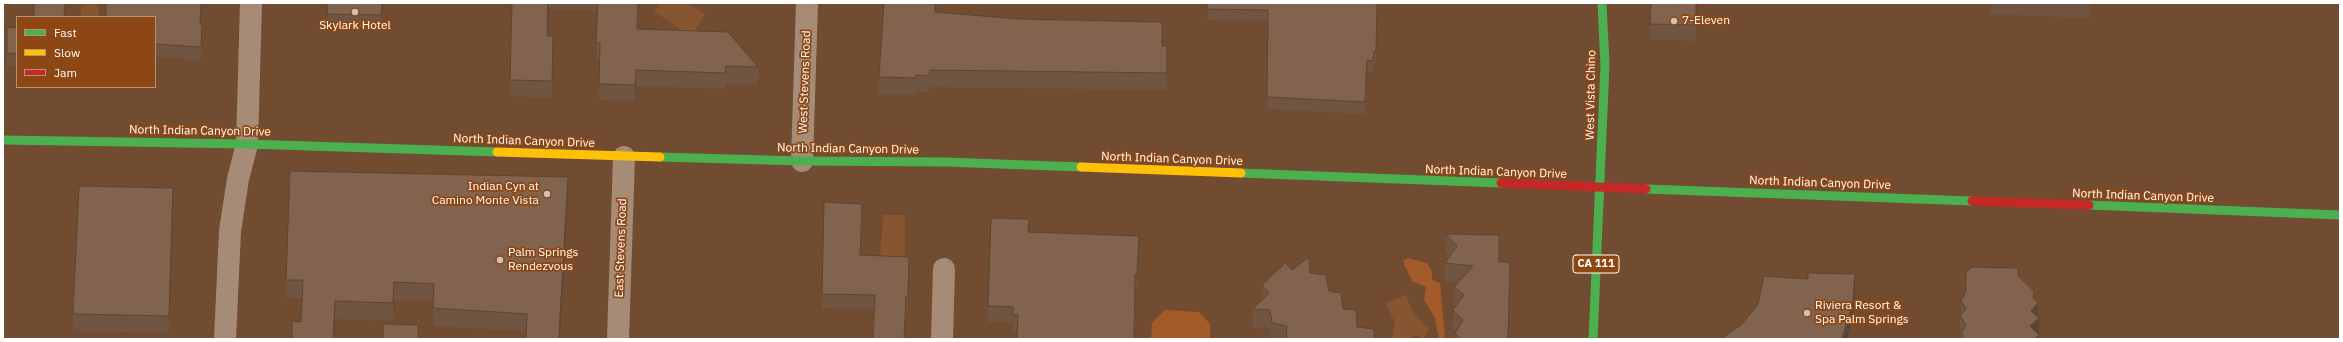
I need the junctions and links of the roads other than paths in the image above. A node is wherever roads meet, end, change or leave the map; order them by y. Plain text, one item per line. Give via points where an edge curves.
1 (252, 3) edge
2 (807, 3) edge
3 (1602, 3) edge
4 (3, 140) edge
5 (247, 144) junction
6 (624, 157) junction
7 (802, 161) junction
8 (1600, 188) junction
9 (2340, 215) edge
10 (944, 269) dead end
11 (225, 339) edge
12 (618, 339) edge
13 (942, 339) edge
14 (1593, 339) edge

1 - 5 street
2 - 7 street, West Stevens Road
3 - 8 main road, West Vista Chino / CA 111 via 1605,65
4 - 5 main road, North Indian Canyon Drive
5 - 6 main road, North Indian Canyon Drive
5 - 11 street via 238,179 230,231
6 - 7 main road, North Indian Canyon Drive
6 - 12 street, East Stevens Road
7 - 8 main road, North Indian Canyon Drive via 946,162
8 - 9 main road, North Indian Canyon Drive
8 - 14 main road, CA 111
10 - 13 street

